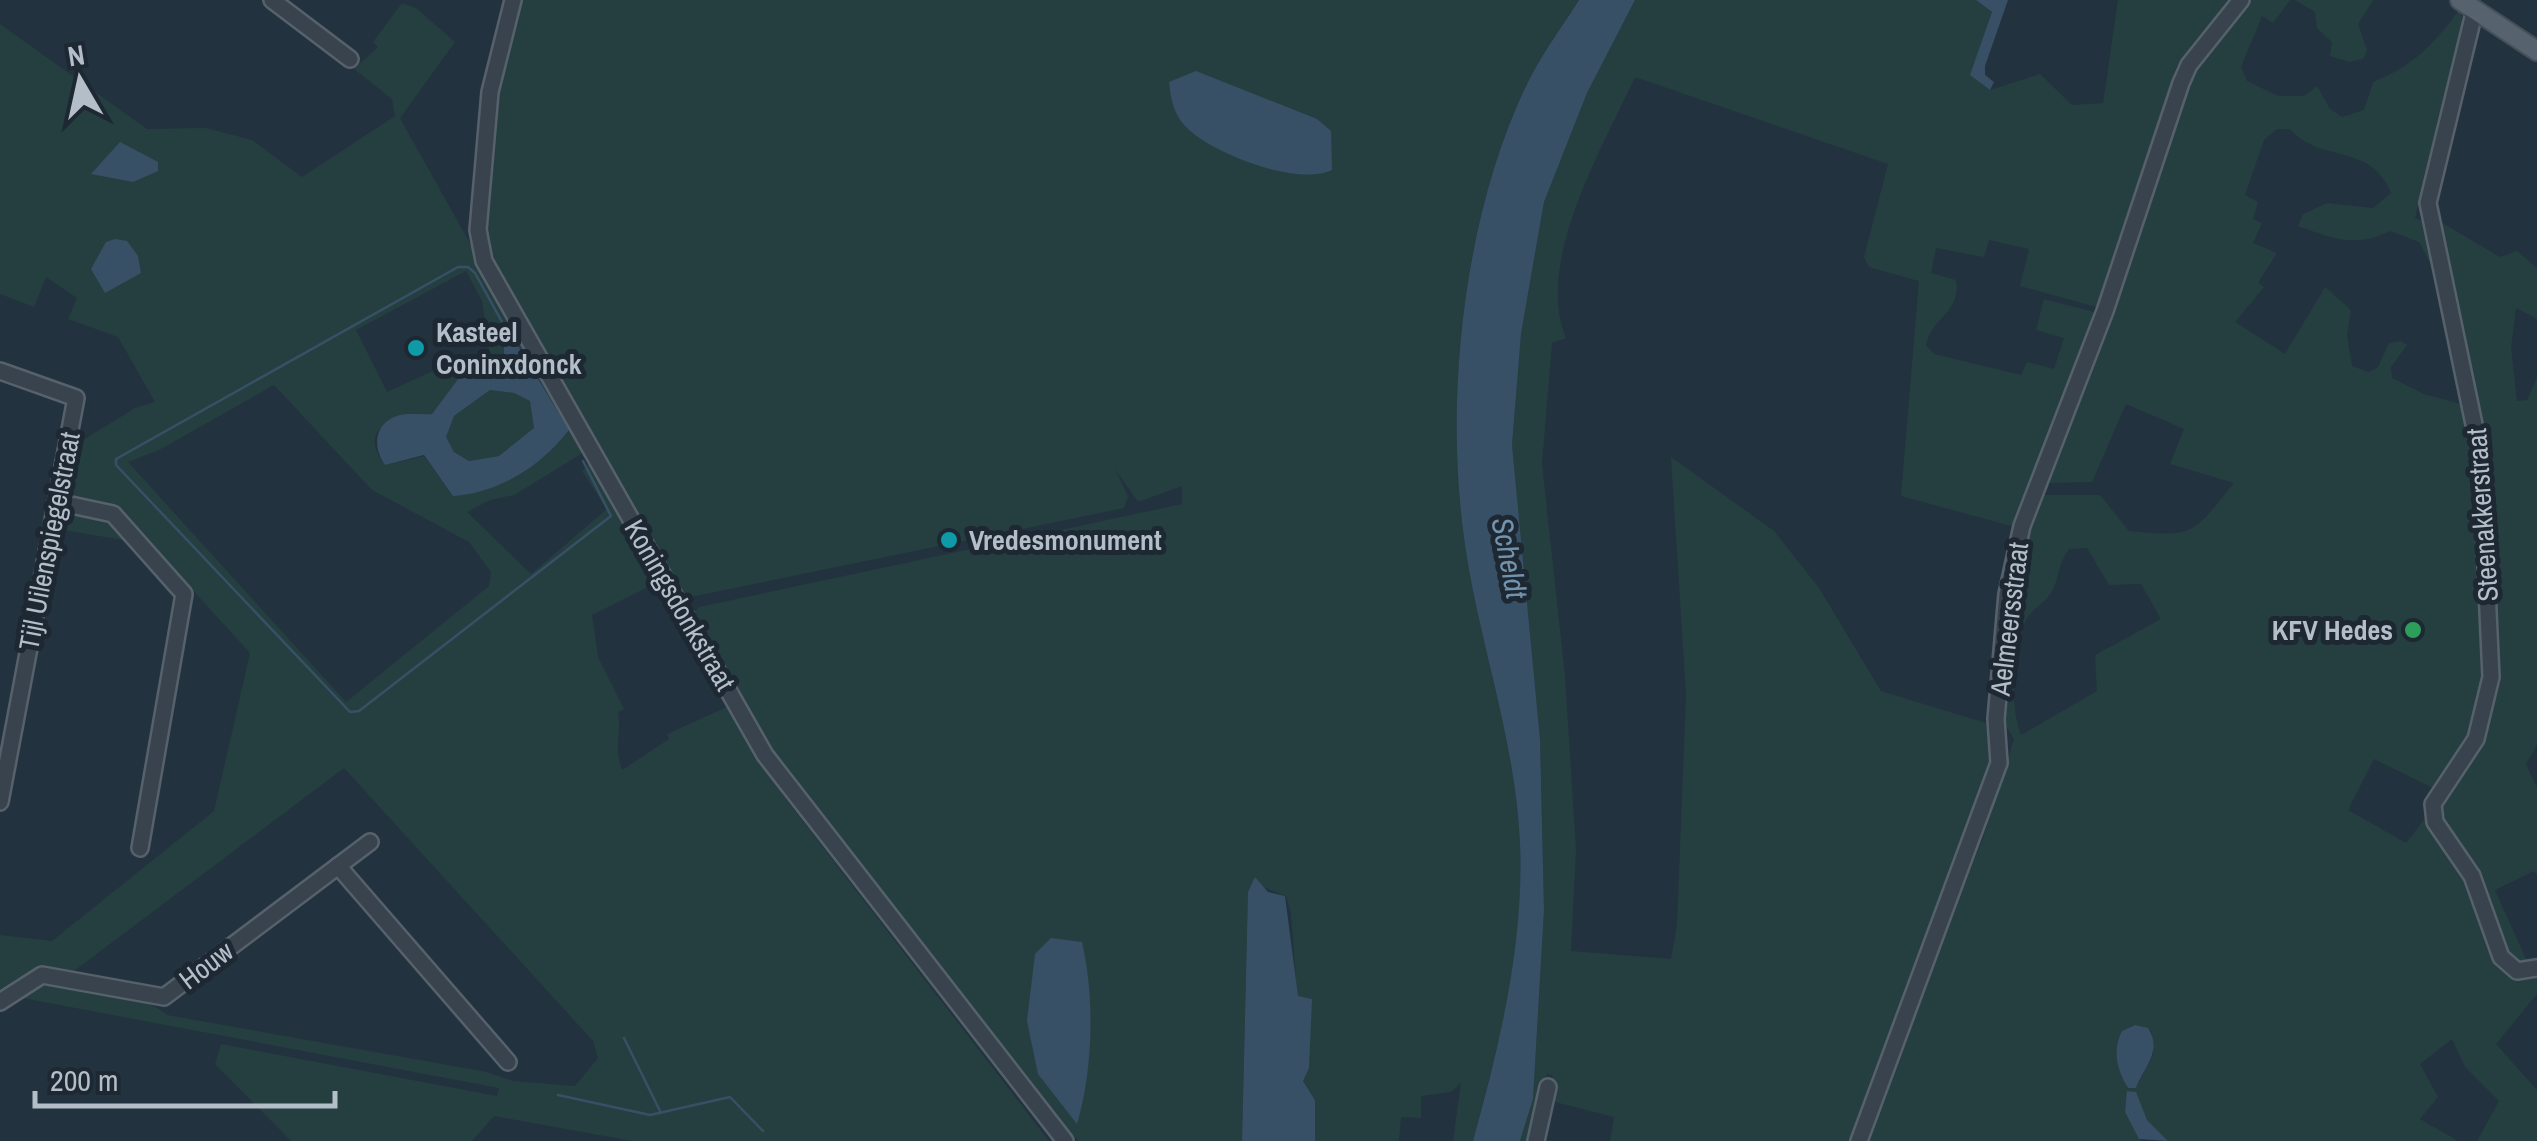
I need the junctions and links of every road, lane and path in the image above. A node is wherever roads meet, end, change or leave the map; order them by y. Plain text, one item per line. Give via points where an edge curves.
1 (272, 0) edge
2 (513, 0) edge
3 (2241, 0) edge
4 (2467, 4) edge
5 (2537, 51) edge
6 (350, 59) dead end
7 (0, 371) edge
8 (57, 502) junction
9 (4, 761) edge
10 (0, 802) edge
11 (370, 842) dead end
12 (140, 848) dead end
13 (338, 866) junction
14 (2537, 968) edge
15 (0, 1002) edge
16 (508, 1062) dead end
17 (1548, 1093) dead end
18 (1065, 1141) edge
19 (1536, 1141) edge
20 (1859, 1141) edge

1 - 6 street
2 - 18 street, Koningsdonkstraat via 490,92 478,230 484,260 765,755
3 - 20 street, Aelmeersstraat via 2181,84 2105,311 2022,526 2008,594 1996,776
4 - 5 main road
4 - 14 street, Steenakkerstraat via 2428,203 2481,458 2490,677 2476,739 2433,804 2435,822 2472,876 2502,957 2517,971
7 - 8 street, Tijl Uilenspiegelstraat via 76,398
8 - 9 street, Tijl Uilenspiegelstraat
8 - 12 street via 113,514 184,594
9 - 10 street, Tijl Uilenspiegelstraat
11 - 13 street, Houw
13 - 15 street, Houw via 164,997 42,976
13 - 16 street
17 - 19 street

